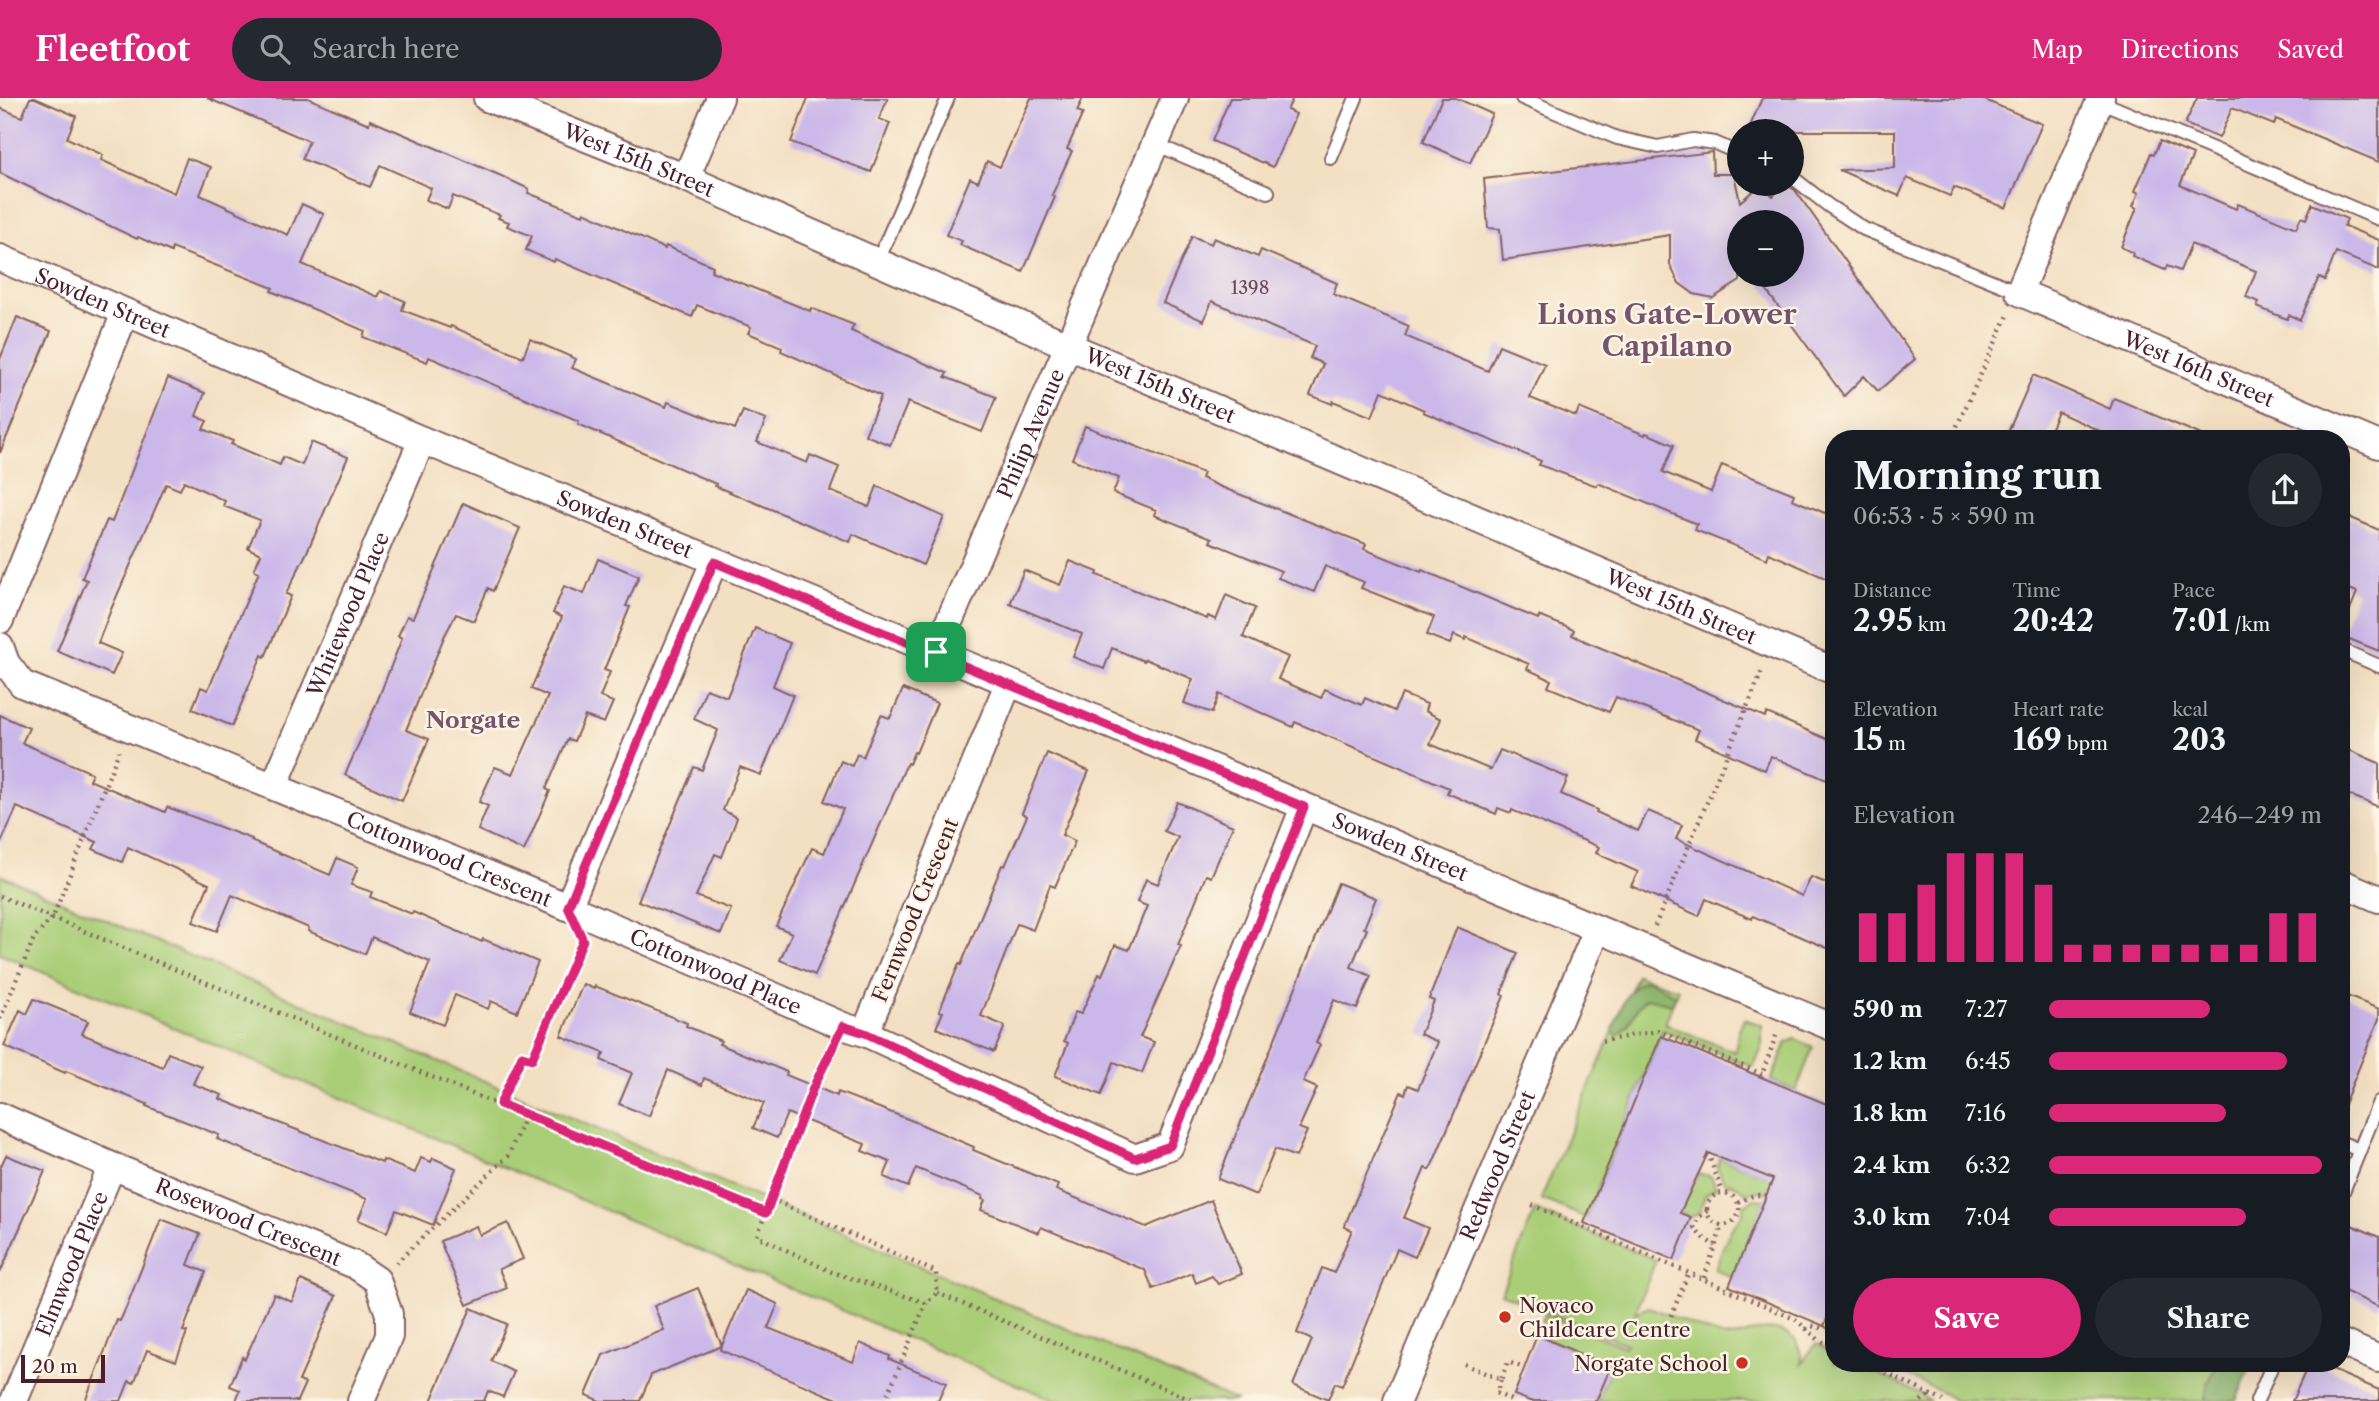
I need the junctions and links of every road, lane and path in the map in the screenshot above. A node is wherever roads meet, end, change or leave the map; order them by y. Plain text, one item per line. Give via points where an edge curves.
1 (487, 98) edge
2 (720, 98) edge
3 (948, 98) edge
4 (1175, 98) edge
5 (1356, 98) edge
6 (1522, 98) edge
7 (2100, 100) edge
8 (1155, 144) junction
9 (1727, 148) edge
10 (1331, 158) dead end
11 (686, 178) junction
12 (1804, 186) edge
13 (1268, 192) dead end
14 (2379, 219) edge
15 (0, 258) edge
16 (878, 261) junction
17 (2019, 292) junction
18 (125, 313) junction
19 (1069, 346) junction
20 (1955, 430) edge
21 (2344, 430) edge
22 (2350, 433) edge
23 (422, 440) junction
24 (2379, 445) edge
25 (714, 562) junction
26 (0, 620) edge
27 (0, 646) edge
28 (936, 652) junction
29 (2350, 653) edge
30 (1766, 662) dead end
31 (2379, 666) edge
32 (1825, 667) edge
33 (1008, 684) junction
34 (128, 727) junction
35 (274, 786) junction
36 (1304, 807) junction
37 (2350, 886) edge
38 (0, 896) edge
39 (2379, 899) edge
40 (568, 907) junction
41 (53, 918) junction
42 (1597, 930) junction
43 (1653, 930) dead end
44 (0, 1019) edge
45 (1825, 1024) edge
46 (1780, 1026) dead end
47 (854, 1029) junction
48 (1602, 1041) dead end
49 (2379, 1102) edge
50 (500, 1104) junction
51 (0, 1116) edge
52 (525, 1116) junction
53 (2374, 1125) edge
54 (2350, 1146) edge
55 (2359, 1150) junction
56 (1708, 1153) dead end
57 (112, 1166) junction
58 (2350, 1173) edge
59 (1721, 1192) junction
60 (1766, 1196) dead end
61 (771, 1199) junction
62 (1738, 1203) junction
63 (1532, 1205) dead end
64 (1707, 1211) junction
65 (766, 1213) junction
66 (1720, 1224) junction
67 (1715, 1247) junction
68 (1689, 1272) junction
69 (1704, 1278) junction
70 (377, 1280) junction
71 (937, 1293) junction
72 (926, 1303) junction
73 (1671, 1316) dead end
74 (1806, 1329) junction
75 (1825, 1329) edge
76 (1825, 1343) edge
77 (2350, 1346) edge
78 (2379, 1359) edge
79 (1464, 1364) dead end
80 (1524, 1368) dead end
81 (1885, 1372) edge
82 (2269, 1372) edge
83 (1501, 1380) junction
84 (1930, 1394) junction
85 (14, 1401) edge
86 (361, 1401) edge
87 (885, 1401) edge
88 (1194, 1401) edge
89 (1397, 1401) edge
90 (1513, 1401) edge
91 (1921, 1401) edge
92 (1943, 1401) edge
93 (2257, 1401) edge

1 - 11 street, West 15th Street
2 - 11 street
3 - 16 lane
4 - 8 street, Philip Avenue
5 - 10 lane
6 - 9 lane via 1617,138 1658,147 1693,141
7 - 14 lane
7 - 17 street
8 - 13 lane
8 - 19 street, Philip Avenue
11 - 16 street, West 15th Street
12 - 17 lane via 1864,229
15 - 18 street, Sowden Street
16 - 19 street, West 15th Street
17 - 20 path
17 - 21 street, West 16th Street
18 - 23 street, Sowden Street
18 - 26 street
19 - 28 street, Philip Avenue
19 - 32 street, West 15th Street
22 - 24 street, West 16th Street
23 - 25 street, Sowden Street
23 - 35 street, Whitewood Place
25 - 28 street, Sowden Street
25 - 40 street, Cottonwood Crescent
27 - 34 street, Cottonwood Crescent via 22,684
28 - 33 street, Sowden Street
29 - 31 lane
30 - 43 path
33 - 36 street, Sowden Street
33 - 47 street, Fernwood Crescent
34 - 35 street, Cottonwood Crescent
34 - 41 path
35 - 40 street, Cottonwood Crescent
36 - 42 street, Sowden Street
36 - 47 street via 1170,1146 1135,1158
37 - 39 street
38 - 41 path
40 - 47 street, Cottonwood Place
40 - 50 path via 583,940 532,1059 522,1056
41 - 44 path via 34,938
41 - 50 path
42 - 45 street, Sowden Street
42 - 89 street, Redwood Street
46 - 48 path via 1762,1075 1658,1031
47 - 61 path via 813,1088
49 - 53 lane
50 - 52 path
51 - 57 street, Rosewood Crescent
52 - 65 path
52 - 70 path via 508,1156
53 - 55 lane
54 - 55 lane
55 - 58 lane
56 - 59 path
57 - 70 street, Rosewood Crescent via 355,1265
57 - 85 street, Elmwood Place
59 - 62 path
59 - 64 path via 1709,1200
60 - 62 path via 1751,1196
61 - 65 path
61 - 71 path via 936,1272
62 - 66 path via 1735,1219
63 - 68 path
64 - 66 path via 1710,1220
64 - 67 path via 1692,1224
65 - 72 path via 757,1236 832,1272
66 - 67 path
67 - 69 path
68 - 69 path
68 - 73 path
69 - 74 path via 1795,1319
70 - 86 street via 389,1314 388,1336
71 - 72 path
71 - 88 path
72 - 87 path
74 - 75 path
74 - 76 path
77 - 78 street
79 - 83 path
80 - 83 path via 1508,1362
81 - 84 path
82 - 93 lane
83 - 90 path via 1496,1393
84 - 91 path
84 - 92 path

